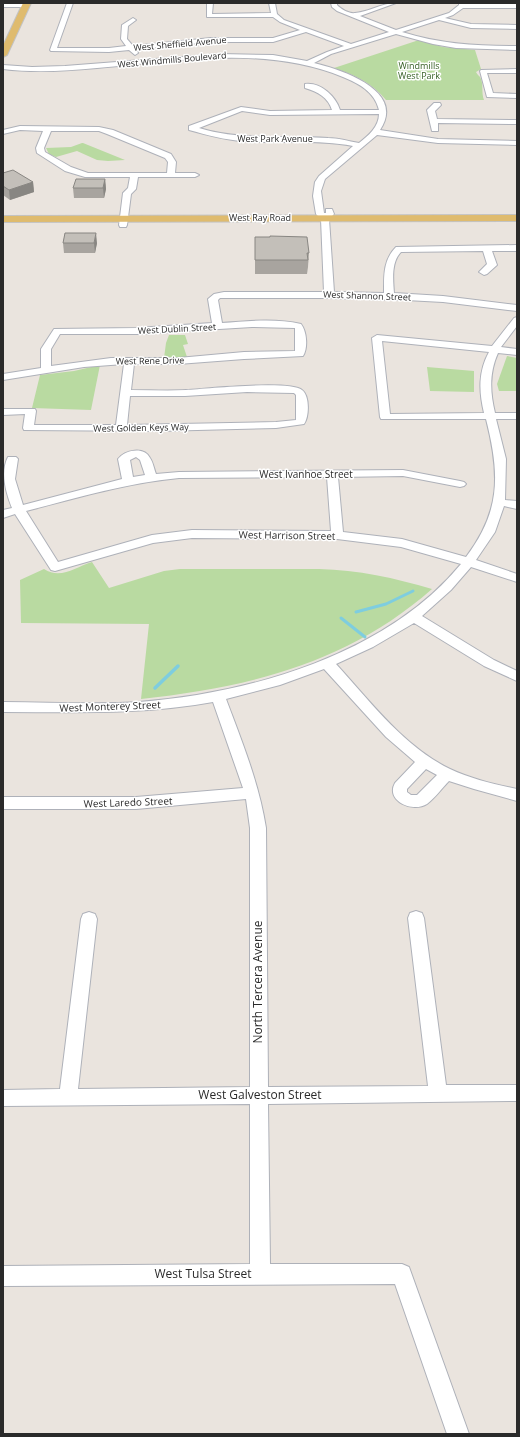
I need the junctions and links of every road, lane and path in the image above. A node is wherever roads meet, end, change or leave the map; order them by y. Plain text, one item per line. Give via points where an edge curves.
1 (70, 3) edge
2 (210, 3) edge
3 (272, 3) edge
4 (334, 3) edge
5 (393, 3) edge
6 (23, 4) edge
7 (462, 4) edge
8 (3, 5) edge
9 (517, 6) edge
10 (274, 15) junction
11 (353, 16) junction
12 (438, 18) junction
13 (133, 20) dead end
14 (517, 27) edge
15 (306, 30) junction
16 (396, 31) junction
17 (3, 36) edge
18 (350, 46) junction
19 (131, 48) junction
20 (517, 48) edge
21 (3, 55) edge
22 (141, 62) junction
23 (308, 63) junction
24 (3, 67) edge
25 (517, 71) edge
26 (308, 86) dead end
27 (517, 96) edge
28 (437, 105) dead end
29 (383, 112) junction
30 (337, 113) junction
31 (434, 121) junction
32 (517, 122) edge
33 (48, 128) junction
34 (4, 131) edge
35 (374, 132) junction
36 (438, 141) junction
37 (517, 142) edge
38 (359, 145) junction
39 (195, 174) dead end
40 (130, 175) junction
41 (171, 175) junction
42 (328, 200) dead end
43 (3, 218) edge
44 (517, 218) edge
45 (325, 221) junction
46 (124, 222) junction
47 (517, 224) edge
48 (3, 225) edge
49 (517, 248) edge
50 (487, 249) junction
51 (484, 272) dead end
52 (329, 295) junction
53 (389, 296) junction
54 (517, 308) edge
55 (517, 320) edge
56 (218, 327) junction
57 (494, 349) junction
58 (517, 352) edge
59 (299, 354) joint
60 (129, 361) junction
61 (47, 370) junction
62 (3, 377) edge
63 (126, 393) junction
64 (3, 412) edge
65 (490, 416) junction
66 (517, 416) edge
67 (121, 428) junction
68 (12, 459) dead end
69 (332, 474) junction
70 (151, 476) junction
71 (128, 480) junction
72 (460, 484) dead end
73 (499, 502) junction
74 (517, 505) edge
75 (19, 510) junction
76 (3, 514) edge
77 (337, 535) junction
78 (469, 562) junction
79 (517, 578) edge
80 (414, 617) junction
81 (327, 663) junction
82 (517, 676) edge
83 (218, 696) junction
84 (3, 707) edge
85 (425, 762) junction
86 (447, 774) junction
87 (252, 793) junction
88 (517, 795) edge
89 (3, 803) edge
90 (416, 918) dead end
91 (89, 919) dead end
92 (517, 1093) edge
93 (438, 1094) junction
94 (258, 1095) junction
95 (68, 1097) junction
96 (3, 1098) edge
97 (260, 1274) junction
98 (3, 1276) edge
99 (458, 1434) edge

1 - 19 street, West Sheffield Avenue via 53,50
2 - 10 street via 209,16
3 - 10 street
4 - 11 street via 339,10
5 - 11 street
6 - 8 street
6 - 17 main road
6 - 21 main road
7 - 9 street
7 - 12 street via 451,14
10 - 15 street via 282,21
11 - 16 street
12 - 14 street via 471,26
12 - 16 street
13 - 19 street via 125,26 124,38
15 - 18 street
15 - 19 street, West Sheffield Avenue via 273,40 211,40
16 - 18 street
16 - 20 street via 448,46
18 - 23 street
19 - 22 street
22 - 23 street, West Windmills Boulevard via 229,55
22 - 24 street, West Windmills Boulevard via 72,68
23 - 29 street, West Windmills Boulevard via 341,73 364,85 379,100
25 - 27 street via 483,71 490,95
26 - 30 street via 321,90 328,96 334,103
28 - 31 street via 431,110
29 - 30 street
29 - 35 street via 382,122
30 - 38 street, West Park Avenue via 270,113 241,109 192,128 216,136 238,139 323,140
31 - 32 street
31 - 36 street
33 - 34 street
33 - 40 street via 40,148 41,153 47,158 78,173
33 - 41 street via 91,128 110,132 168,156 172,162
35 - 36 street
35 - 38 street
36 - 37 street
38 - 45 street via 344,157 328,178 321,177 318,189 320,214
39 - 41 street
40 - 41 street
40 - 46 street via 123,189 128,193
42 - 45 street via 330,214
43 - 46 main road, West Ray Road
44 - 45 main road, West Ray Road
45 - 46 main road, West Ray Road
45 - 47 main road, West Ray Road
45 - 52 street
46 - 48 main road, West Ray Road
49 - 50 street
50 - 51 street via 492,265
50 - 53 street via 399,249 389,269
52 - 53 street, West Shannon Street
52 - 56 street, West Shannon Street via 217,296 213,299 213,306
53 - 54 street, West Shannon Street via 433,298
55 - 57 street, West Monterey Street
56 - 59 street, West Dublin Street via 252,324 298,326
56 - 61 street, West Dublin Street via 57,331 44,355
57 - 58 street
57 - 65 street, West Monterey Street via 486,373
57 - 65 street via 377,338 385,418
59 - 60 street, West Rene Drive via 178,361
60 - 61 street, West Rene Drive via 89,363
60 - 63 street
61 - 62 street, West Rene Drive
63 - 67 street
63 - 67 street, West Golden Keys Way via 290,389 298,391 301,395 302,417 300,422 290,425
64 - 67 street, West Golden Keys Way via 31,411 28,428
65 - 66 street
65 - 73 street, West Monterey Street via 500,459
68 - 75 street via 10,486
69 - 70 street, West Ivanhoe Street
69 - 72 street, West Ivanhoe Street via 403,473
69 - 77 street
70 - 71 street, West Ivanhoe Street
70 - 71 street via 145,458 138,453 130,454 124,459
71 - 75 street, West Ivanhoe Street
73 - 74 street
73 - 78 street, West Monterey Street via 490,528
75 - 76 street, West Ivanhoe Street
75 - 77 street, West Harrison Street via 55,567 152,539 192,534
77 - 78 street, West Harrison Street via 402,543
78 - 79 street, West Harrison Street
78 - 80 street, West Monterey Street via 444,593
80 - 81 street, West Monterey Street via 374,641
80 - 82 street via 489,663
81 - 83 street, West Monterey Street via 262,686
81 - 85 street via 399,741
83 - 84 street, West Monterey Street via 138,707
83 - 87 street, North Tercera Avenue
85 - 86 street
85 - 86 street via 400,787 400,795 409,801 421,800
86 - 88 street via 474,785
87 - 89 street, West Laredo Street via 136,803
87 - 94 street, North Tercera Avenue via 258,828
90 - 93 street
91 - 95 street
92 - 93 street, West Galveston Street
93 - 94 street, West Galveston Street
94 - 95 street, West Galveston Street
94 - 97 street, North Tercera Avenue
95 - 96 street, West Galveston Street
97 - 98 street, West Tulsa Street
97 - 99 street, West Tulsa Street via 402,1274

